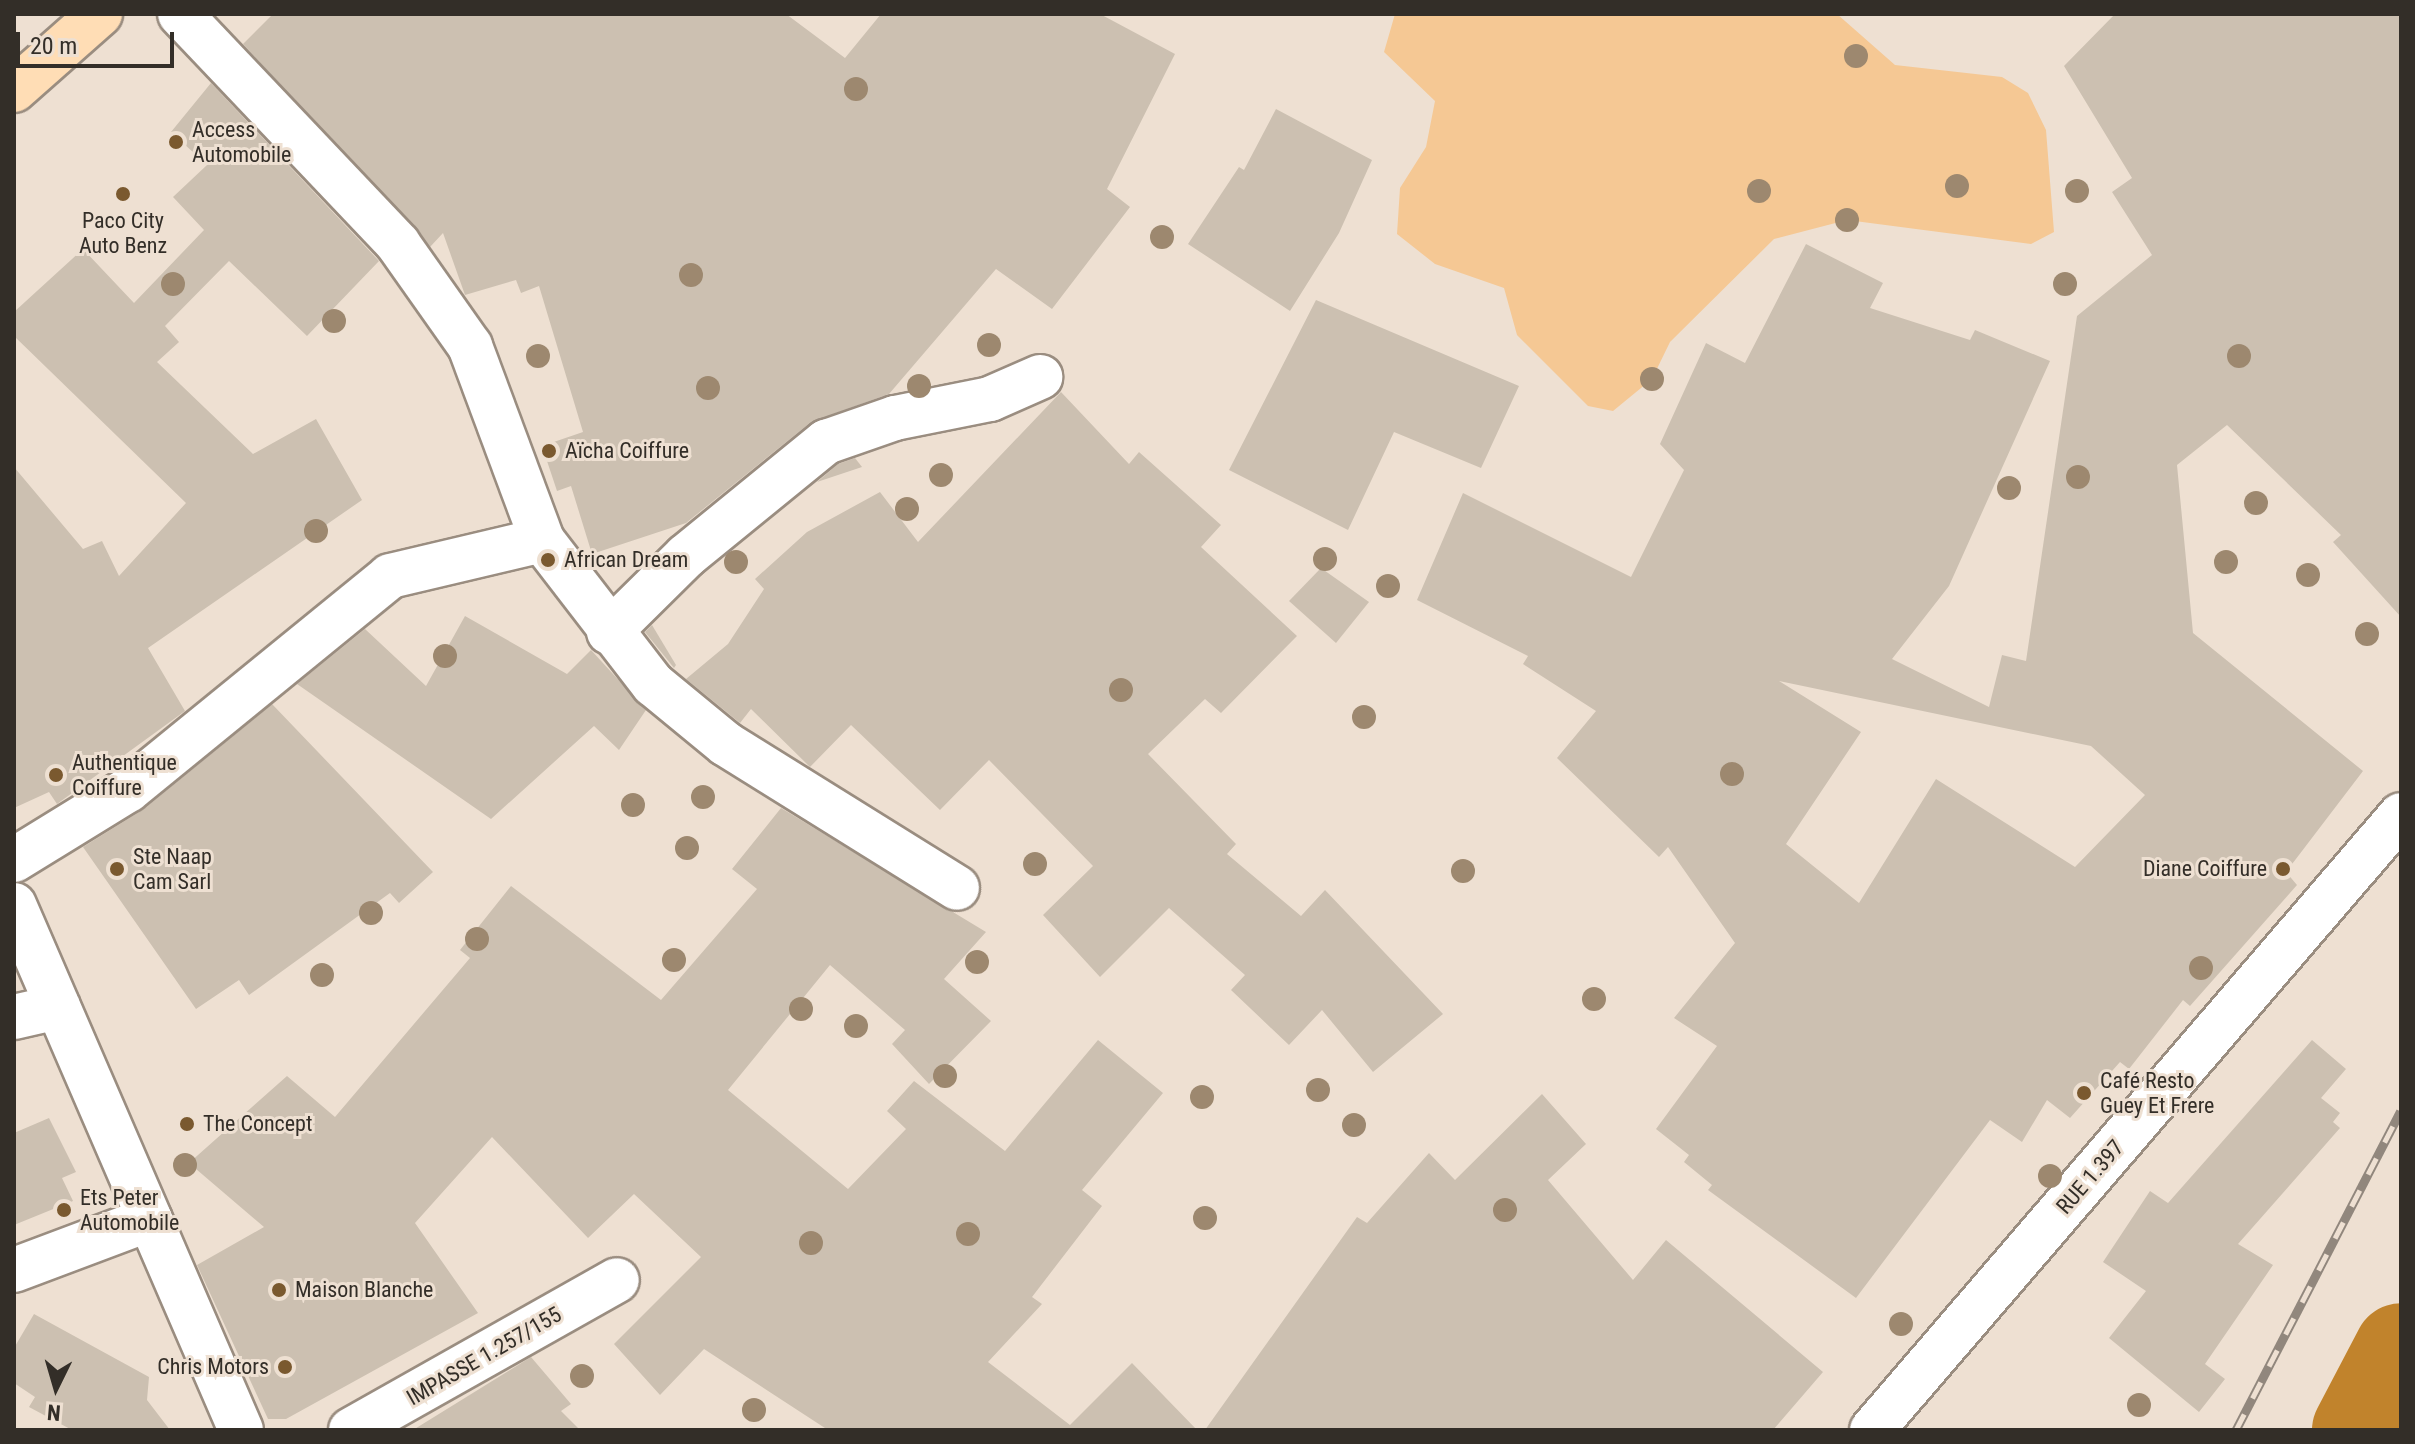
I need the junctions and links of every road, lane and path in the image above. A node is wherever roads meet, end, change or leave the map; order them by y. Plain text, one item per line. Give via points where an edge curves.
1 (100, 14) edge
2 (180, 14) edge
3 (14, 90) edge
4 (1040, 377) dead end
5 (542, 540) junction
6 (609, 632) junction
7 (2401, 815) edge
8 (14, 860) edge
9 (957, 888) dead end
10 (14, 905) edge
11 (58, 1007) junction
12 (14, 1017) edge
13 (150, 1219) junction
14 (14, 1270) edge
15 (617, 1280) dead end
16 (241, 1430) edge
17 (351, 1430) edge
18 (1872, 1430) edge

1 - 3 main road
2 - 5 street via 398,244 461,334
4 - 6 street via 990,399 895,418 826,442 686,556
5 - 6 street
5 - 8 street via 390,576 128,790
6 - 9 street via 653,684 726,744
7 - 18 street, RUE 1.397
10 - 11 street
11 - 12 street
11 - 13 street
13 - 14 street
13 - 16 street
15 - 17 street, IMPASSE 1.257/155

